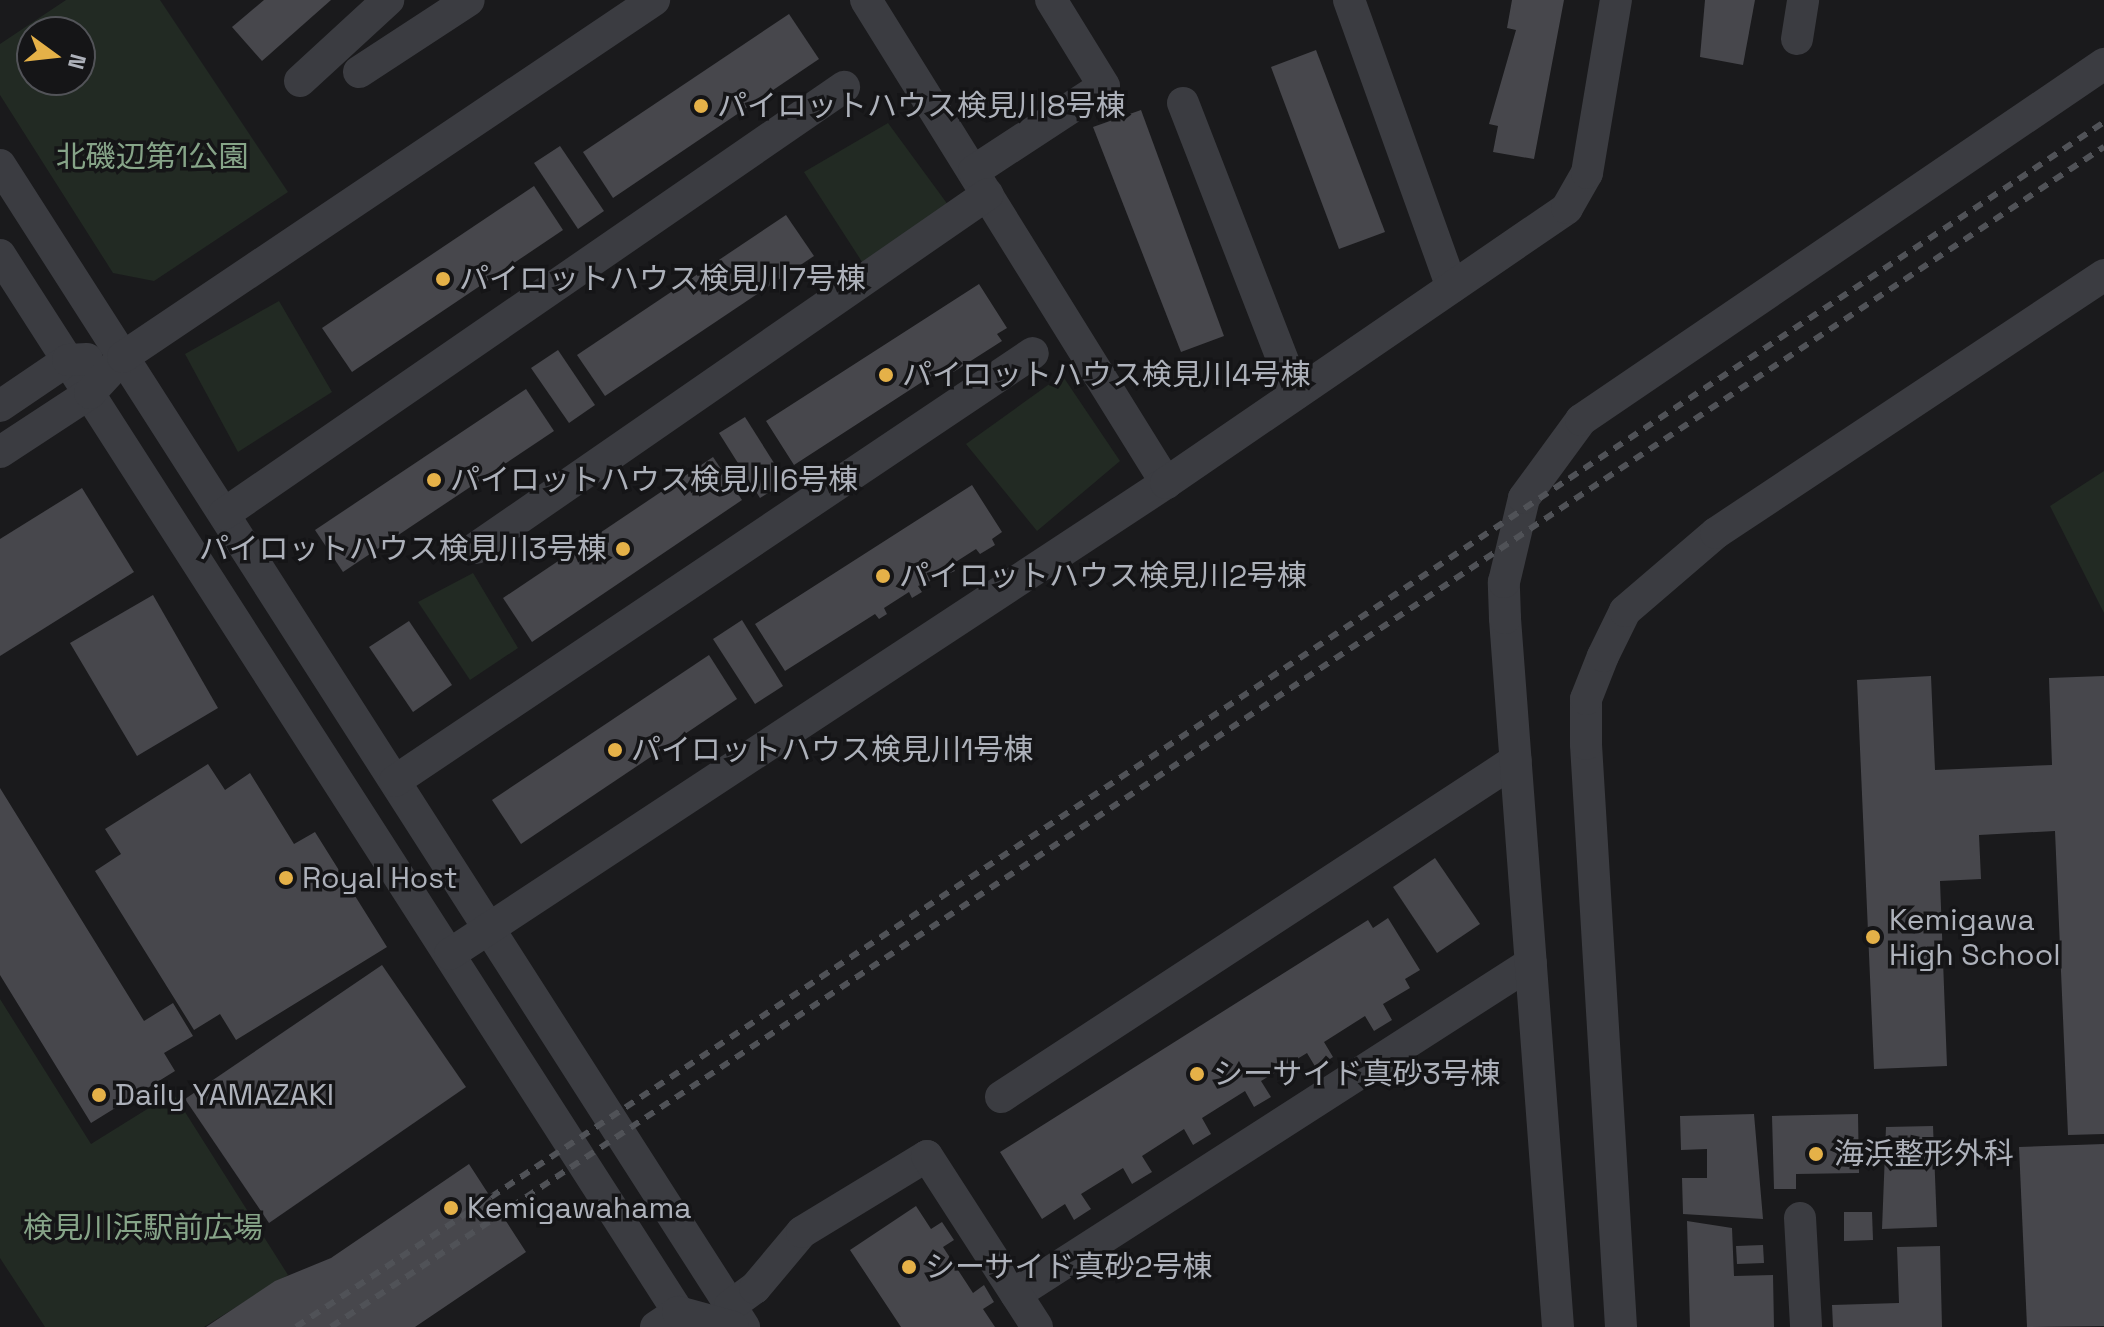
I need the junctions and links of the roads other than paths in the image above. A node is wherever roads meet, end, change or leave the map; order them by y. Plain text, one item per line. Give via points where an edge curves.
1 (388, 0) edge
2 (469, 0) edge
3 (654, 0) edge
4 (866, 0) edge
5 (1051, 0) edge
6 (1349, 0) edge
7 (1616, 0) edge
8 (1803, 0) edge
9 (1797, 39) dead end
10 (2104, 64) edge
11 (359, 72) dead end
12 (300, 81) dead end
13 (844, 87) dead end
14 (1183, 103) dead end
15 (0, 165) edge
16 (981, 182) junction
17 (0, 255) edge
18 (2104, 275) edge
19 (1452, 287) junction
20 (1033, 353) dead end
21 (123, 357) junction
22 (68, 360) junction
23 (90, 393) junction
24 (1296, 394) junction
25 (0, 406) edge
26 (0, 452) edge
27 (1166, 483) junction
28 (224, 514) junction
29 (476, 548) dead end
30 (1516, 760) junction
31 (395, 781) junction
32 (489, 928) junction
33 (450, 954) junction
34 (1531, 963) junction
35 (1001, 1097) dead end
36 (1800, 1218) dead end
37 (1016, 1294) junction
38 (735, 1320) edge
39 (674, 1322) edge
40 (1037, 1327) edge
41 (1558, 1327) edge
42 (1621, 1327) edge
43 (1806, 1327) edge

1 - 12 street
2 - 11 street
3 - 21 street
4 - 16 street
5 - 16 street via 1104,86
6 - 19 street
7 - 19 street via 1580,191 1567,208
8 - 9 street
10 - 30 street via 1581,420 1559,443 1524,498 1504,582
13 - 28 street
14 - 24 street
15 - 21 street
16 - 27 street
16 - 29 street
17 - 22 street
18 - 42 street via 1716,533 1625,611 1603,656 1586,699 1586,744
19 - 24 street
20 - 31 street
21 - 22 street
21 - 23 street
21 - 28 street
22 - 23 street
22 - 25 street
23 - 26 street
23 - 33 street
24 - 27 street
27 - 32 street
28 - 31 street
30 - 34 street
30 - 35 street
31 - 32 street
32 - 33 street
32 - 38 street
33 - 39 street
34 - 37 street
34 - 41 street
36 - 43 street
37 - 38 street via 927,1156 802,1232
37 - 40 street
38 - 39 street

